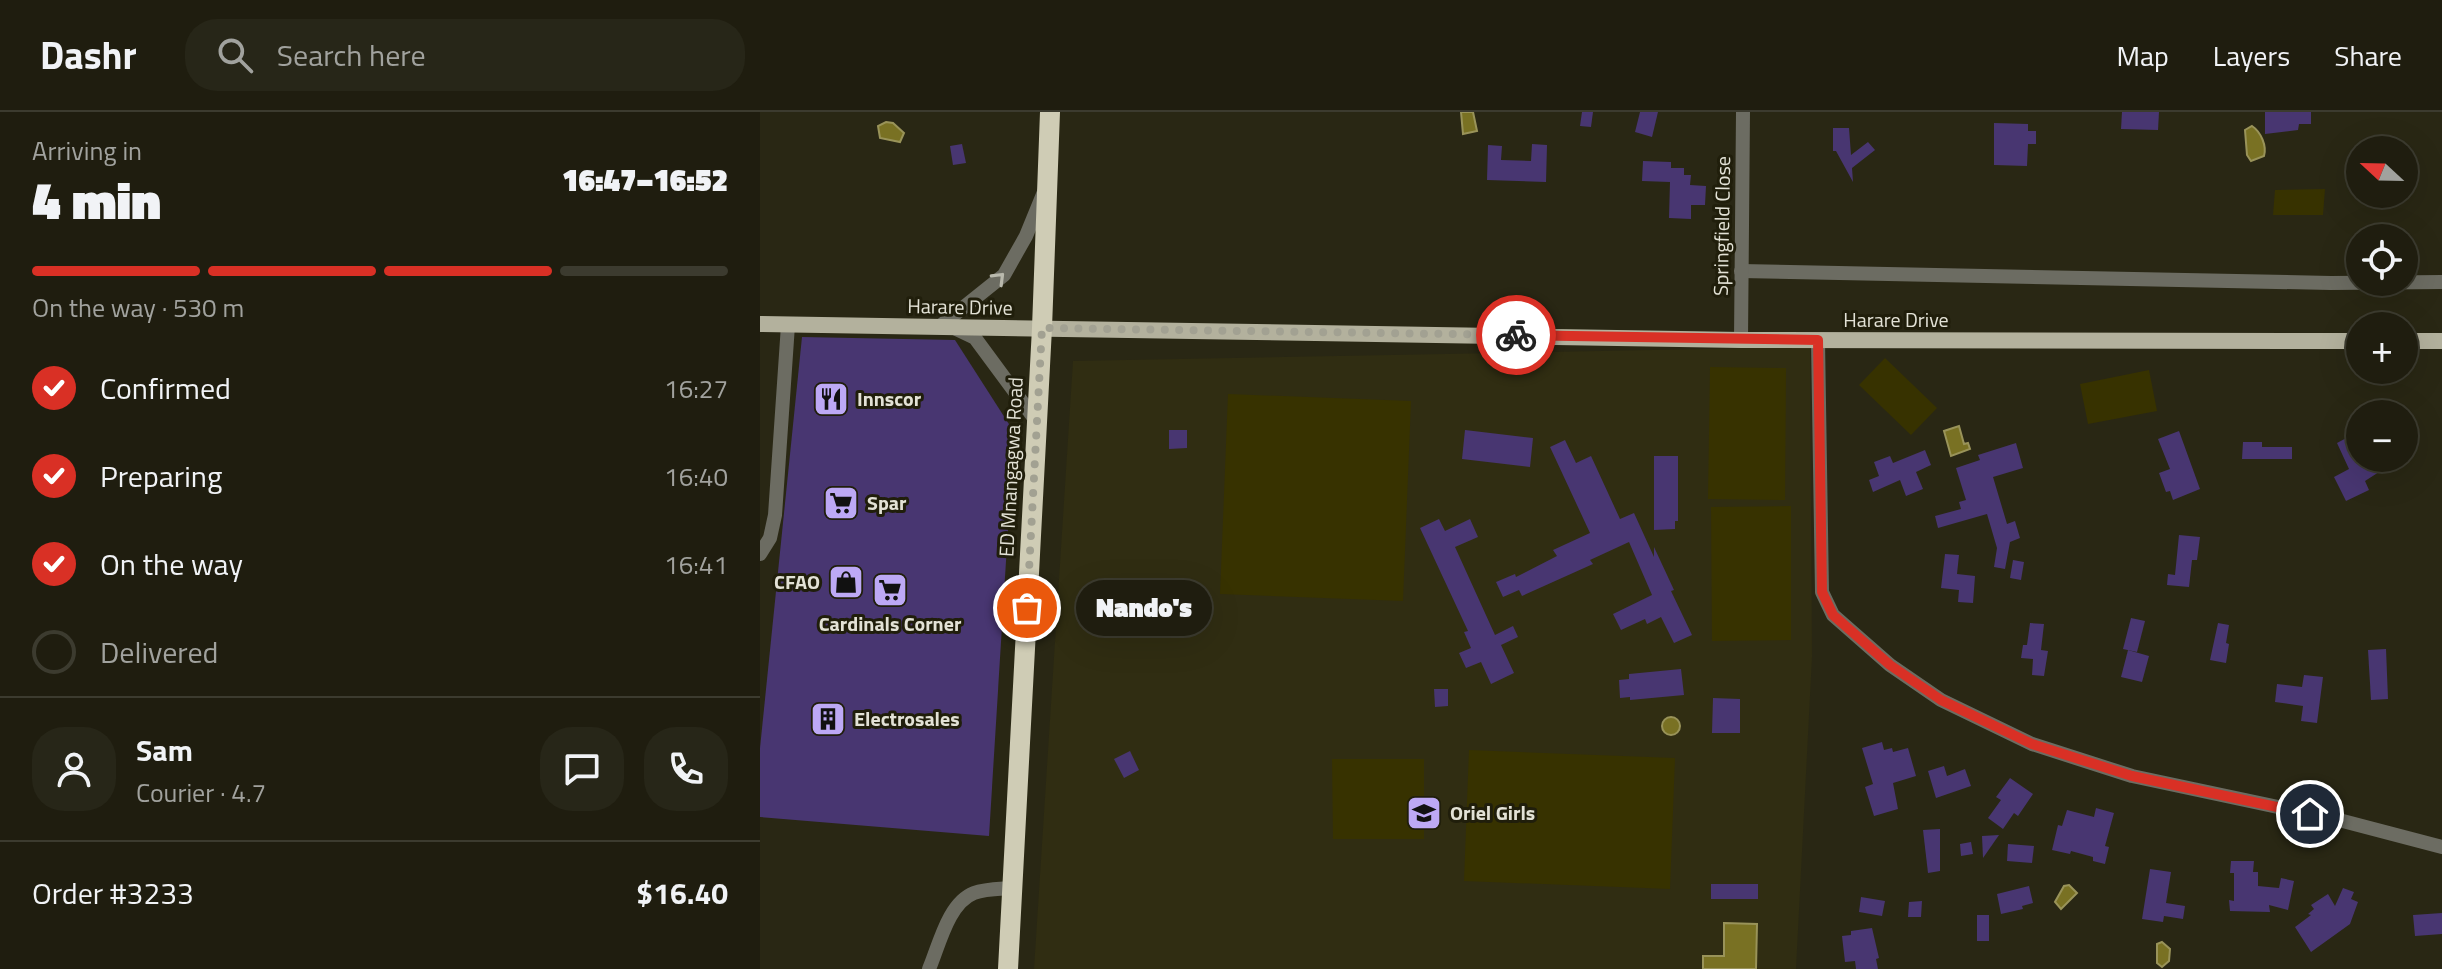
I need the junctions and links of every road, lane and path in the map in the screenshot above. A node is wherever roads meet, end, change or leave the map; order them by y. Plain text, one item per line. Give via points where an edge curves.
1 (1050, 112) edge
2 (1743, 112) edge
3 (1046, 186) junction
4 (1741, 271) junction
5 (2442, 282) edge
6 (760, 324) edge
7 (788, 325) junction
8 (946, 327) junction
9 (1042, 328) junction
10 (1741, 340) junction
11 (1818, 340) junction
12 (2346, 341) edge
13 (2418, 341) edge
14 (2442, 341) edge
15 (1037, 422) junction
16 (760, 554) edge
17 (2442, 847) edge
18 (1012, 888) junction
19 (929, 969) edge
20 (1008, 969) edge

1 - 3 highway, ED Mnangagwa Road
2 - 4 street, Springfield Close
8 -> 3 street via 1004,275
3 - 9 highway, ED Mnangagwa Road
4 - 5 street
4 - 10 street, Springfield Close
6 - 7 main road, Harare Drive
7 - 8 main road, Harare Drive
7 - 16 street via 775,515
8 - 9 main road, Harare Drive
8 - 15 street via 975,338
9 - 10 main road, Harare Drive
9 - 15 highway, ED Mnangagwa Road
10 - 11 main road, Harare Drive
11 - 12 main road, Harare Drive
11 - 17 street via 1822,592 1833,615 1879,657 1941,700 2032,744 2132,776
13 - 14 main road
15 - 18 highway, ED Mnangagwa Road
18 - 19 street via 973,893 960,904
18 - 20 highway, ED Mnangagwa Road

